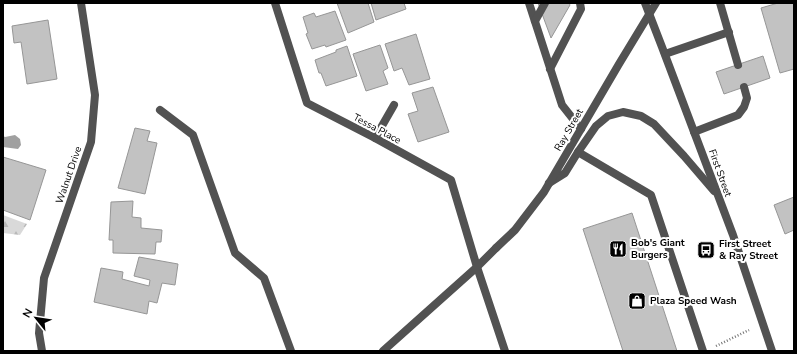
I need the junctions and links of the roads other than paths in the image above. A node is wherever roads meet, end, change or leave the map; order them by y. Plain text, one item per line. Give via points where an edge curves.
1 (81, 3) edge
2 (275, 3) edge
3 (529, 3) edge
4 (545, 3) edge
5 (580, 3) edge
6 (645, 3) edge
7 (656, 3) edge
8 (720, 3) edge
9 (650, 14) junction
10 (535, 22) junction
11 (729, 32) junction
12 (665, 54) junction
13 (738, 65) dead end
14 (550, 69) junction
15 (744, 87) dead end
16 (394, 105) dead end
17 (160, 110) dead end
18 (581, 129) junction
19 (694, 132) junction
20 (375, 138) junction
21 (578, 152) junction
22 (549, 184) junction
23 (717, 194) junction
24 (476, 267) junction
25 (42, 351) edge
26 (291, 351) edge
27 (383, 351) edge
28 (505, 351) edge
29 (703, 351) edge
30 (772, 351) edge

1 - 25 street, Walnut Drive via 95,95 91,142 44,278 39,333
2 - 20 street, Tessa Place via 306,103
3 - 10 street
4 - 10 street
5 - 14 street via 582,10
6 - 9 street, First Street
7 - 9 street, Ray Street
8 - 11 street
9 - 12 street, First Street
9 - 18 street, Ray Street
10 - 14 street
11 - 12 street
11 - 13 street
12 - 19 street, First Street
14 - 18 street via 562,105
15 - 19 street via 747,98 738,115
16 - 20 street
17 - 26 street via 193,135 235,253 264,278
18 - 22 street, Ray Street
19 - 23 street, First Street
20 - 24 street, Tessa Place via 450,180
21 - 22 street via 566,173
21 - 23 street via 596,126 608,116 623,112 641,116 654,124 669,139
21 - 29 street via 651,195
22 - 24 street, Ray Street via 515,230
23 - 30 street, First Street
24 - 27 street, Ray Street
24 - 28 street, Tessa Place

